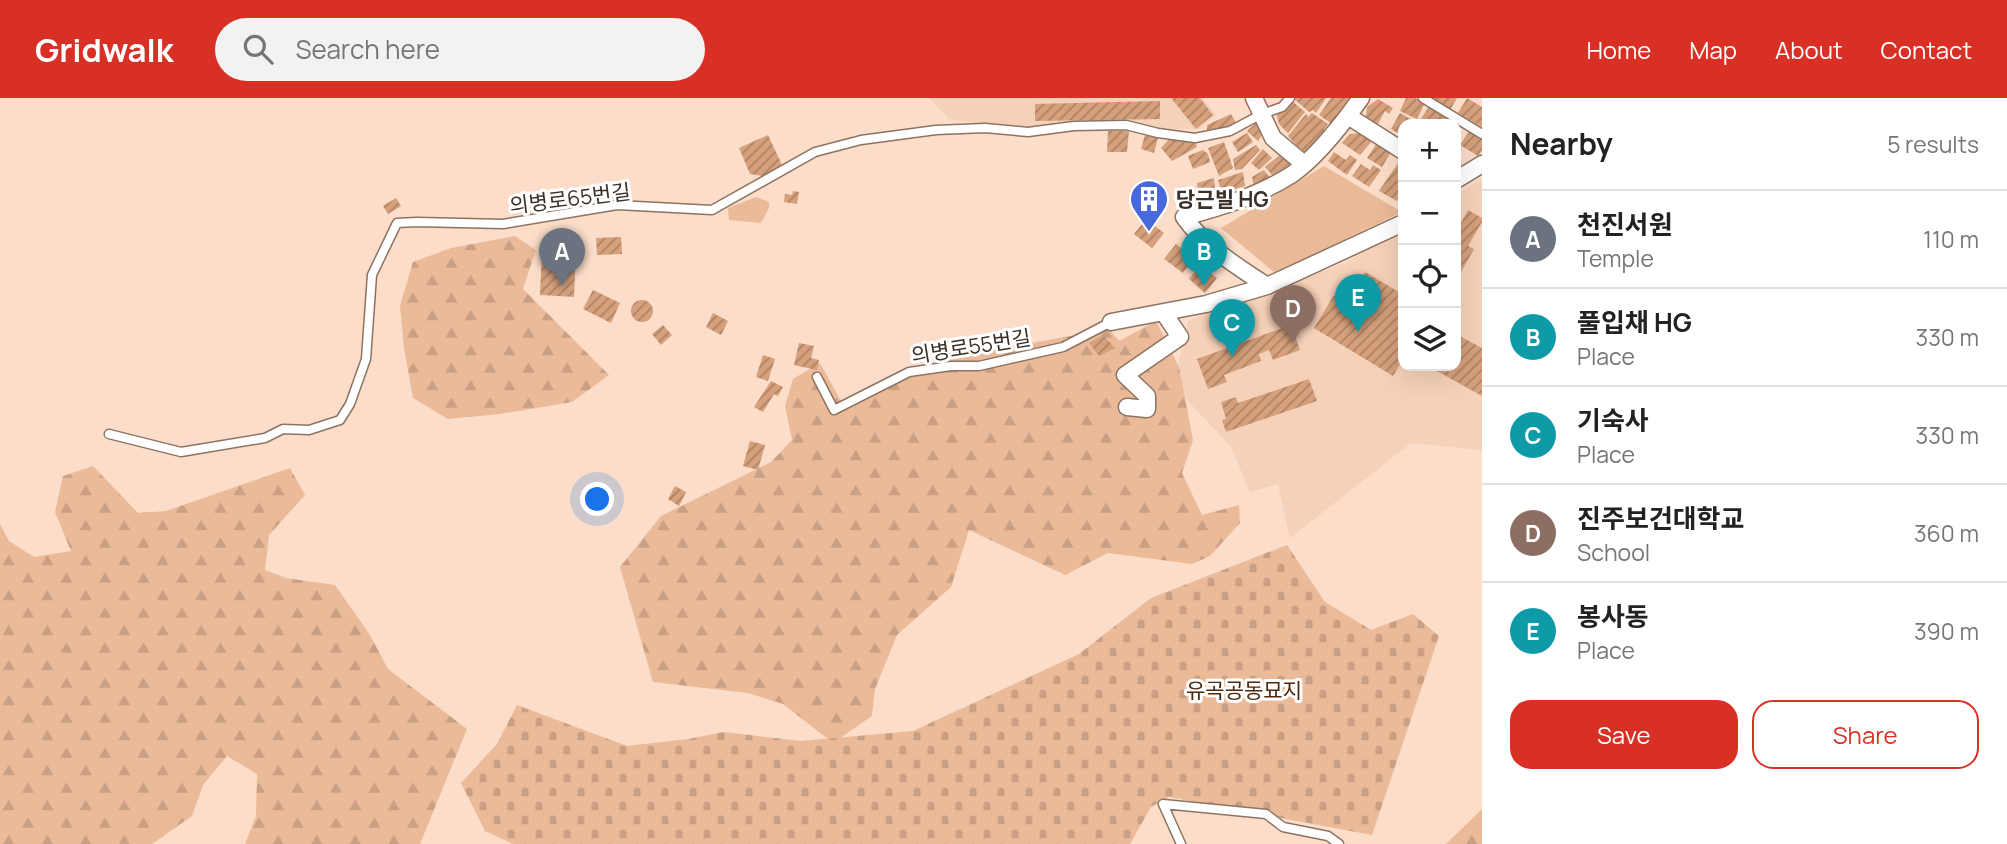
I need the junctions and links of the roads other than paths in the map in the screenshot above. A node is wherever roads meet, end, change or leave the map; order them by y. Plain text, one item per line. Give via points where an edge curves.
1 (1254, 98) edge
2 (1290, 98) edge
3 (1361, 98) edge
4 (1423, 98) edge
5 (1262, 114) junction
6 (1348, 116) junction
7 (1482, 134) edge
8 (1398, 148) edge
9 (1304, 164) junction
10 (1482, 164) edge
11 (1461, 177) edge
12 (1398, 225) edge
13 (1267, 286) junction
14 (1164, 313) junction
15 (1111, 322) joint
16 (817, 377) dead end
17 (1127, 407) dead end
18 (109, 434) dead end
19 (1181, 844) edge
20 (1339, 844) edge

1 - 5 street
2 - 5 lane, 의병로65번길 via 1282,107
3 - 6 street
4 - 7 lane
5 - 9 street via 1273,138
5 - 18 lane, 의병로65번길 via 1230,131 1195,138 1126,125 1028,132 936,130 861,140 815,152 712,210 617,205 503,224 397,223 372,275 366,359 340,420 309,430 283,429 265,438 181,452
6 - 8 street
6 - 9 street
9 - 13 street via 1251,197 1184,217 1226,259
10 - 11 street
12 - 13 street
13 - 14 street
14 - 15 street
14 - 17 street via 1180,337 1125,375 1147,396 1147,409
15 - 16 lane, 의병로55번길 via 1063,347 979,366 909,372 834,410
19 - 20 lane via 1163,804 1266,814 1283,827 1328,836

